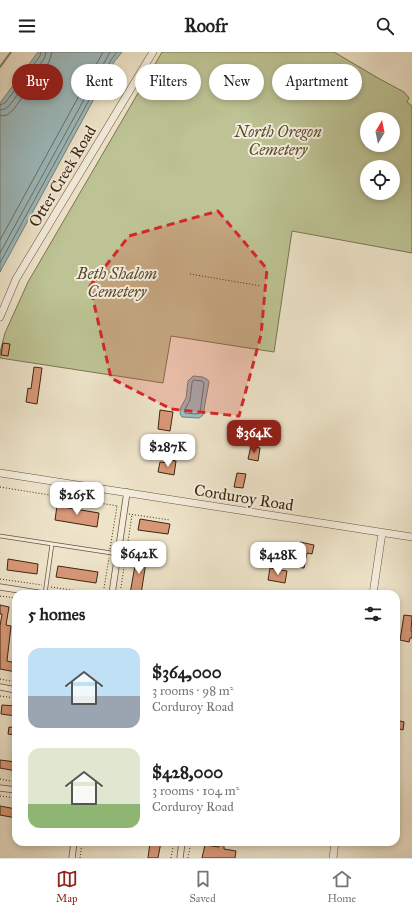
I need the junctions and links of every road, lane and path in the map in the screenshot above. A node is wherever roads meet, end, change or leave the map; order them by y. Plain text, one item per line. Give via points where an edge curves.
1 (153, 52) edge
2 (190, 274) dead end
3 (261, 286) dead end
4 (87, 292) dead end
5 (106, 295) dead end
6 (0, 316) edge
7 (0, 473) edge
8 (0, 487) edge
9 (127, 492) junction
10 (125, 507) junction
11 (124, 514) junction
12 (132, 515) junction
13 (170, 520) dead end
14 (382, 533) junction
15 (0, 536) edge
16 (412, 537) edge
17 (52, 544) junction
18 (118, 554) junction
19 (0, 587) edge
20 (19, 590) edge
21 (45, 590) edge
22 (113, 590) edge
23 (121, 590) edge
24 (374, 590) edge
25 (0, 596) edge
26 (12, 598) edge
27 (0, 679) edge
28 (12, 681) edge
29 (0, 688) edge
30 (12, 690) edge
31 (0, 696) edge
32 (12, 698) edge
33 (0, 779) edge
34 (12, 781) edge
35 (0, 788) edge
36 (12, 790) edge
37 (0, 796) edge
38 (12, 798) edge
39 (74, 846) edge
40 (82, 846) edge
41 (173, 846) edge
42 (182, 846) edge
43 (190, 846) edge
44 (334, 846) edge
45 (72, 858) edge
46 (80, 858) edge
47 (171, 858) edge
48 (180, 858) edge
49 (188, 858) edge
50 (333, 858) edge

1 - 6 street, Otter Creek Road via 16,279
2 - 3 path
4 - 5 path
7 - 9 street, Corduroy Road
8 - 10 path
9 - 10 street
9 - 14 street, Corduroy Road
10 - 11 street
11 - 12 path
11 - 18 street
12 - 13 path
12 - 23 path
14 - 16 street, Corduroy Road
14 - 24 street
15 - 17 lane
17 - 18 lane
17 - 21 lane
18 - 22 street
19 - 20 street
25 - 26 path
27 - 28 path
29 - 30 street
31 - 32 path
33 - 34 path
35 - 36 street
37 - 38 path
39 - 45 street
40 - 46 path
41 - 47 path
42 - 48 street
43 - 49 path
44 - 50 street

